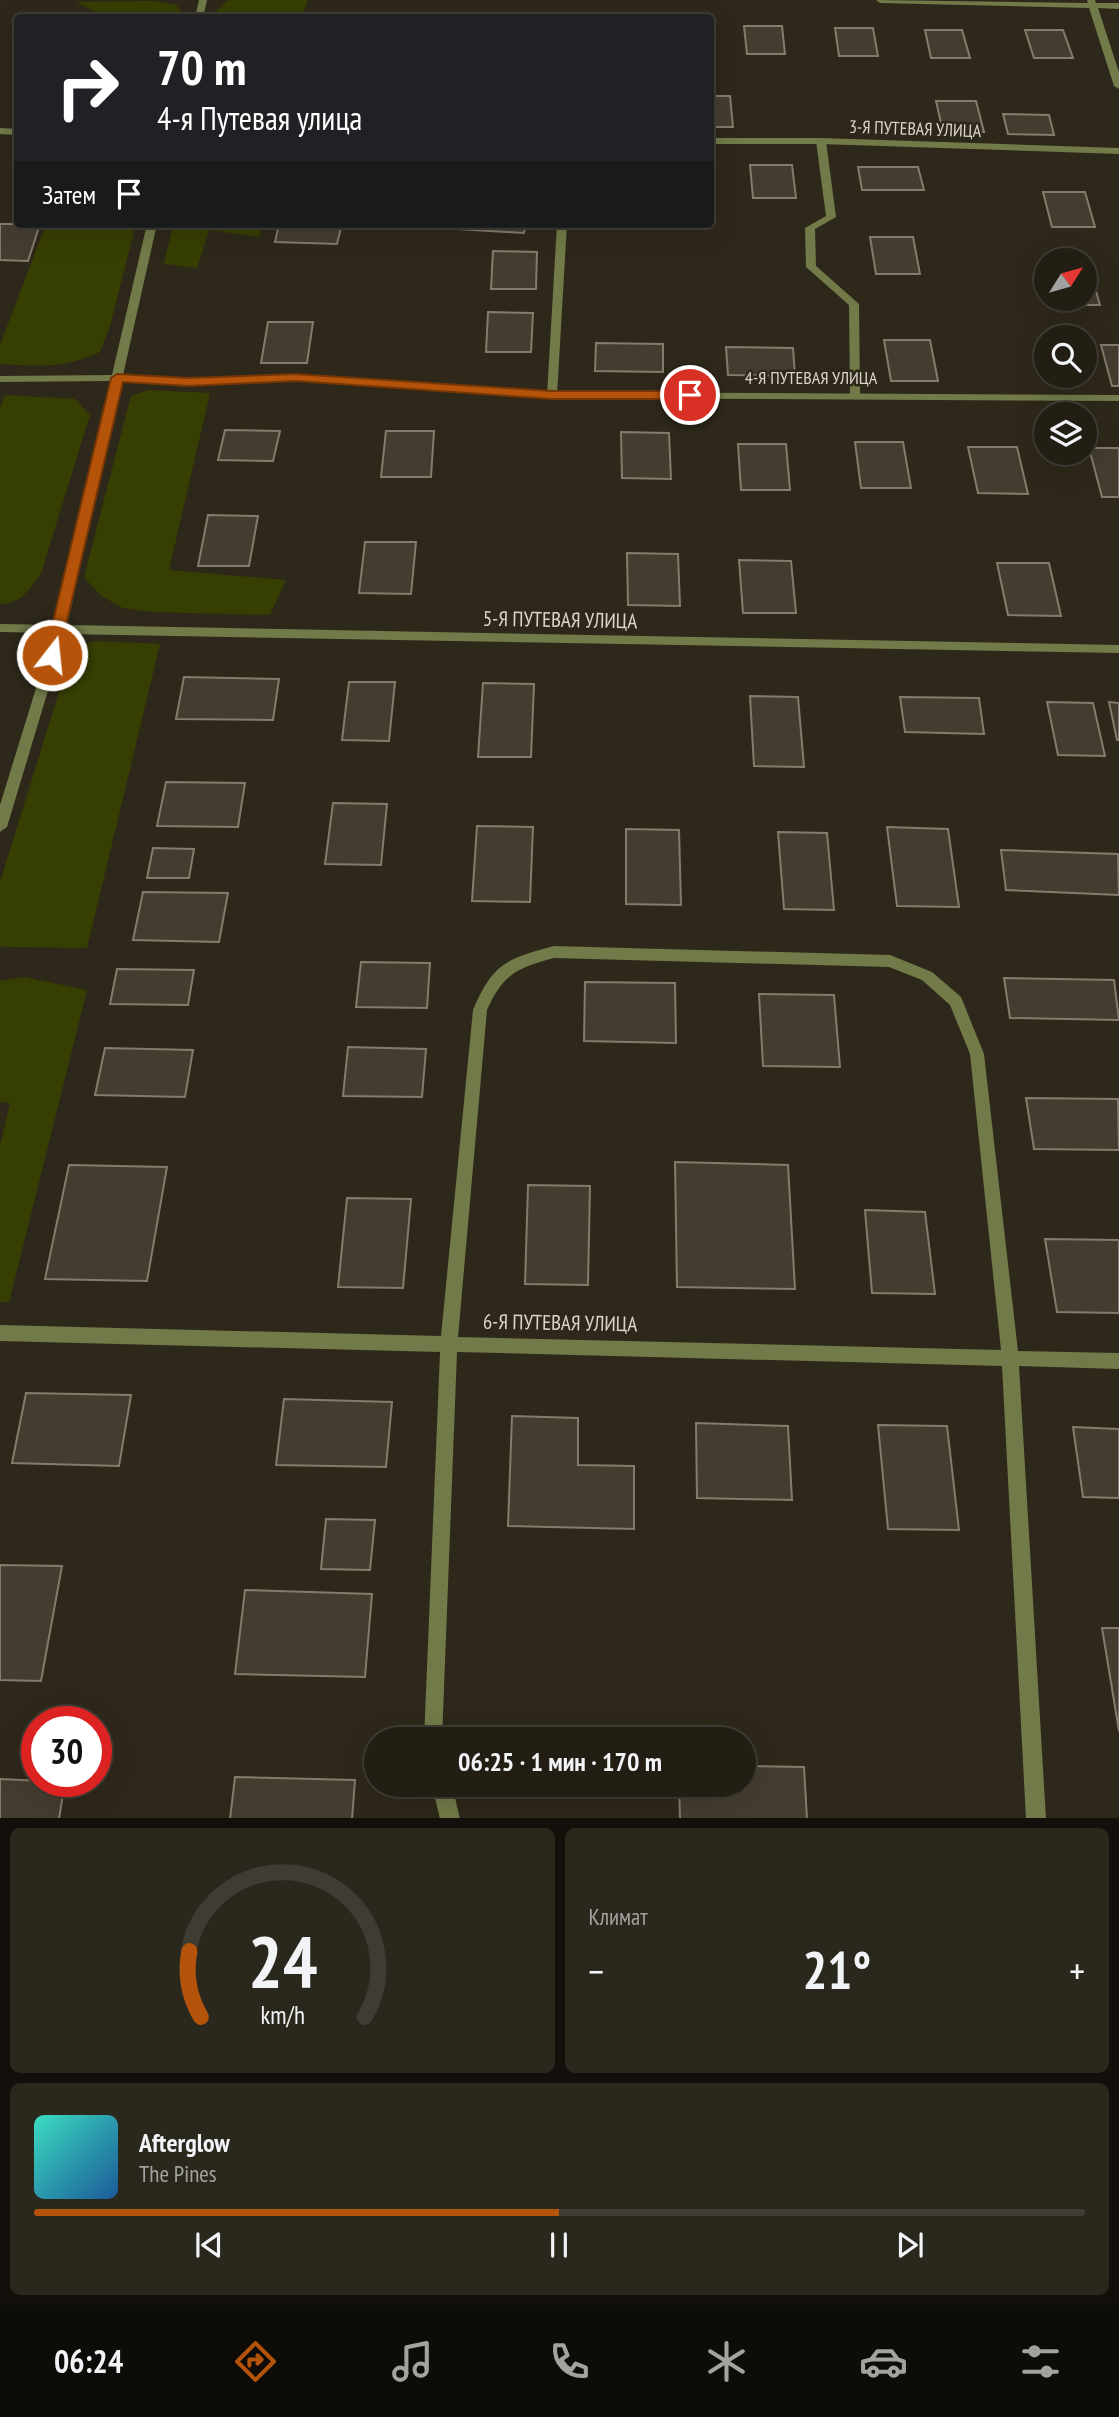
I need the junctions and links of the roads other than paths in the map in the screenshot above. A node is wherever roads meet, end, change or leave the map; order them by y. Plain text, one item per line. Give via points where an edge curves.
1 (880, 0) edge
2 (1092, 3) edge
3 (1119, 6) edge
4 (1119, 86) edge
5 (714, 141) edge
6 (821, 141) junction
7 (1119, 152) edge
8 (151, 228) edge
9 (562, 228) edge
10 (117, 378) junction
11 (0, 379) edge
12 (552, 395) junction
13 (855, 395) junction
14 (1119, 398) edge
15 (0, 628) edge
16 (60, 630) junction
17 (1119, 649) edge
18 (0, 827) edge
19 (0, 1333) edge
20 (449, 1343) junction
21 (1010, 1356) junction
22 (1119, 1361) edge
23 (434, 1727) edge
24 (445, 1797) edge
25 (450, 1818) edge
26 (1036, 1818) edge

1 - 2 street
2 - 3 street
2 - 4 street
5 - 6 street, 3-Я ПУТЕВАЯ УЛИЦА
6 - 7 street, 3-Я ПУТЕВАЯ УЛИЦА
6 - 13 street via 831,217 810,228 811,267 854,304
8 - 10 street
9 - 12 street
10 - 11 street, 4-Я ПУТЕВАЯ УЛИЦА
10 - 12 street, 4-Я ПУТЕВАЯ УЛИЦА via 189,382 296,378
10 - 16 street
12 - 13 street, 4-Я ПУТЕВАЯ УЛИЦА
13 - 14 street, 4-Я ПУТЕВАЯ УЛИЦА
15 - 16 street, 5-Я ПУТЕВАЯ УЛИЦА
16 - 17 street, 5-Я ПУТЕВАЯ УЛИЦА
16 - 18 street
19 - 20 street, 6-Я ПУТЕВАЯ УЛИЦА
20 - 21 street, 6-Я ПУТЕВАЯ УЛИЦА
20 - 21 street via 480,1010 492,980 517,962 554,952 890,961 927,976 956,1001 977,1054
20 - 23 street
21 - 22 street, 6-Я ПУТЕВАЯ УЛИЦА
21 - 26 street
24 - 25 street

